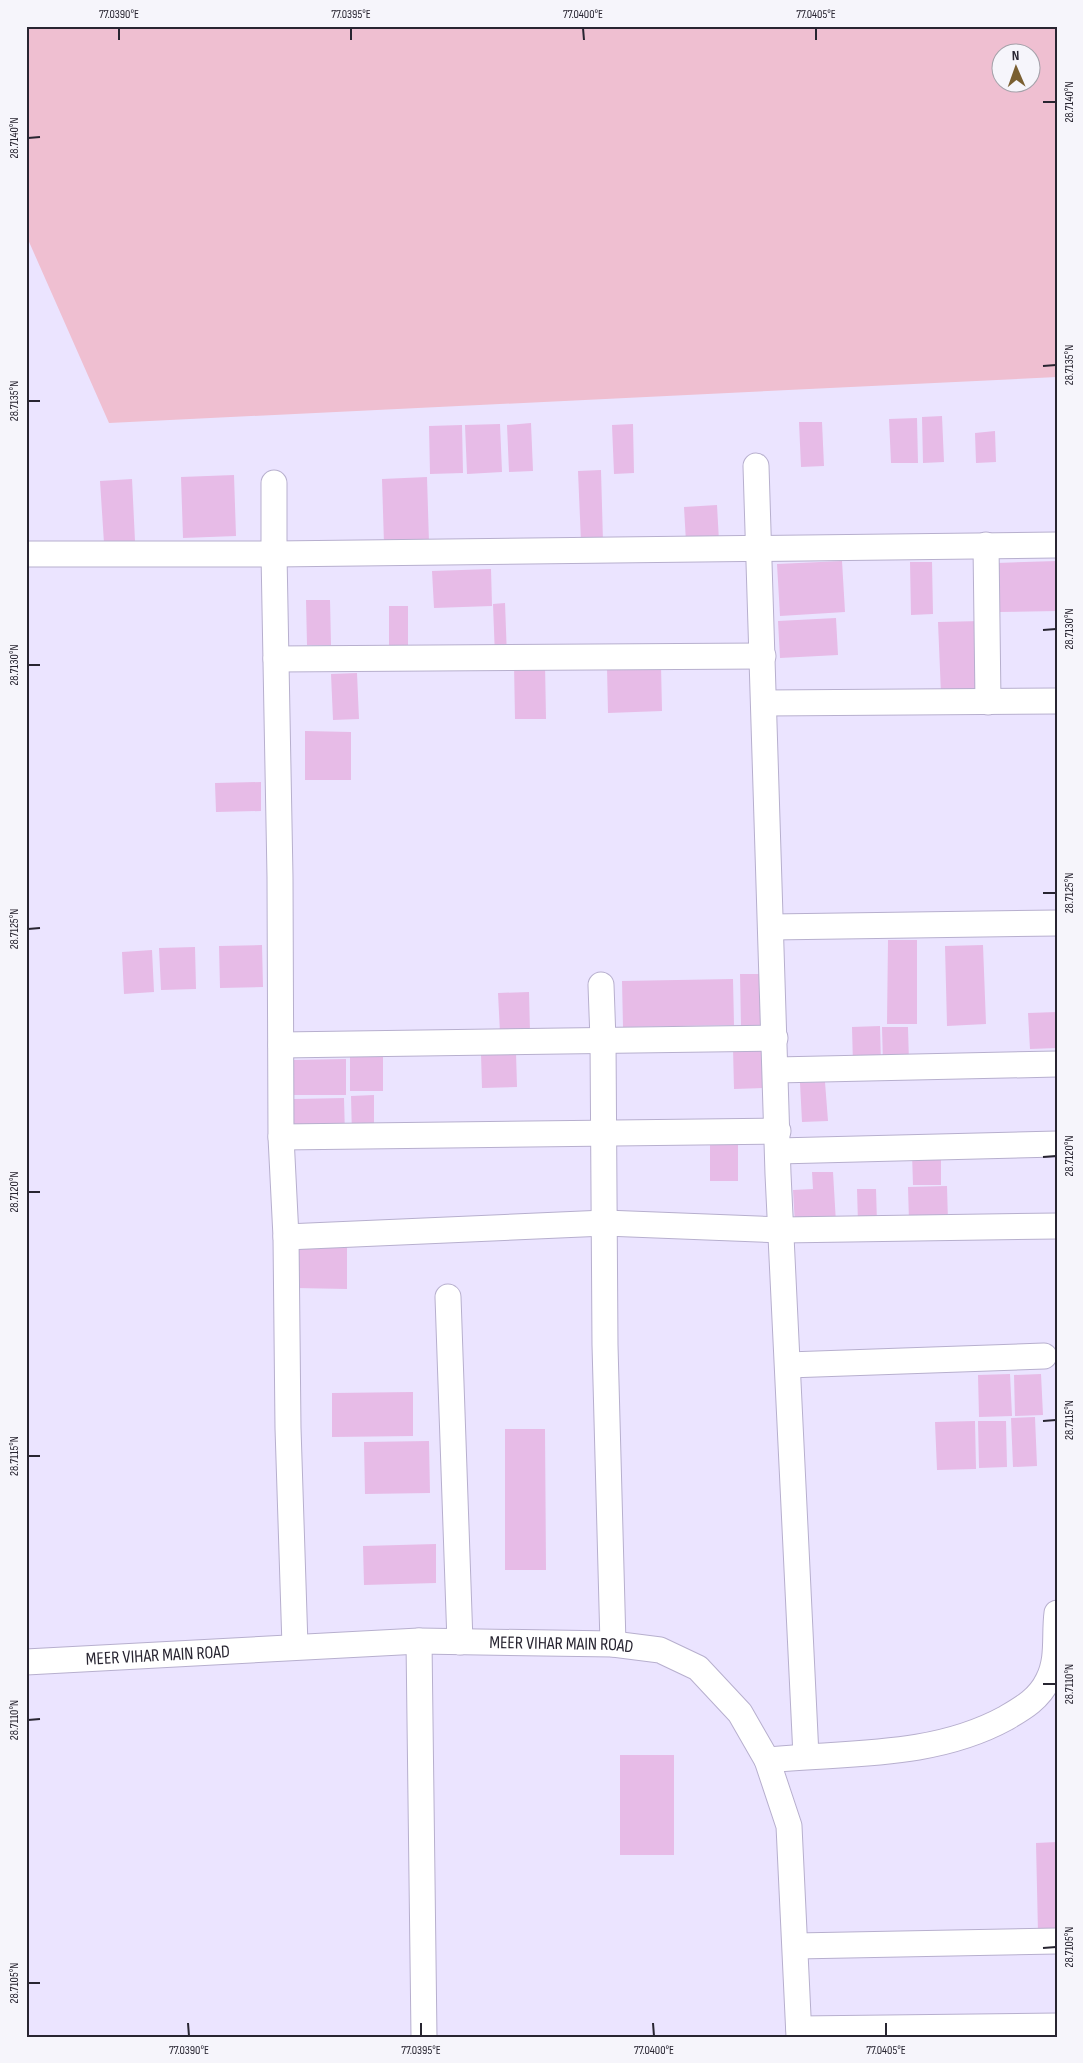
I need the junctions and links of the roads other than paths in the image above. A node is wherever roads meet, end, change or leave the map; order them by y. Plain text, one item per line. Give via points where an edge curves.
1 (756, 466) dead end
2 (274, 483) dead end
3 (986, 545) junction
4 (1056, 545) edge
5 (760, 548) junction
6 (26, 554) edge
7 (274, 554) junction
8 (762, 656) junction
9 (276, 659) junction
10 (1057, 701) edge
11 (765, 702) junction
12 (988, 702) junction
13 (1057, 923) edge
14 (771, 927) junction
15 (601, 985) dead end
16 (775, 1038) junction
17 (604, 1040) junction
18 (280, 1045) junction
19 (1057, 1064) edge
20 (776, 1070) junction
21 (604, 1134) junction
22 (281, 1137) junction
23 (778, 1141) junction
24 (1057, 1144) edge
25 (605, 1223) junction
26 (1057, 1226) edge
27 (782, 1230) junction
28 (286, 1236) junction
29 (448, 1297) dead end
30 (1044, 1356) dead end
31 (788, 1365) junction
32 (1057, 1612) edge
33 (418, 1641) junction
34 (460, 1642) junction
35 (613, 1644) junction
36 (296, 1646) junction
37 (26, 1662) edge
38 (806, 1756) junction
39 (767, 1760) junction
40 (1057, 1941) edge
41 (796, 1946) junction
42 (1057, 2026) edge
43 (799, 2033) edge
44 (424, 2037) edge

1 - 5 street
2 - 7 street
3 - 4 street
3 - 5 street
3 - 12 street
5 - 7 street
5 - 8 street
6 - 7 street
7 - 9 street
8 - 9 street
8 - 11 street
9 - 18 street
10 - 12 street
11 - 12 street
11 - 14 street
13 - 14 street
14 - 16 street
15 - 17 street
16 - 17 street
16 - 20 street
17 - 18 street
17 - 21 street
18 - 22 street
19 - 20 street
20 - 23 street
21 - 22 street
21 - 23 street
21 - 25 street
22 - 28 street
23 - 24 street
23 - 27 street
25 - 27 street
25 - 28 street
25 - 35 street
26 - 27 street
27 - 31 street
28 - 36 street via 288,1428
29 - 34 street
30 - 31 street
31 - 38 street
32 - 38 street via 1055,1656 1048,1680 1029,1705 986,1729 922,1748
33 - 34 street, MEER VIHAR MAIN ROAD
33 - 36 street, MEER VIHAR MAIN ROAD
33 - 44 street
34 - 35 street, MEER VIHAR MAIN ROAD
35 - 39 street, MEER VIHAR MAIN ROAD via 660,1650 698,1668 740,1713
36 - 37 street, MEER VIHAR MAIN ROAD
38 - 39 street
39 - 41 street, MEER VIHAR MAIN ROAD via 789,1826
40 - 41 street
41 - 43 street, MEER VIHAR MAIN ROAD
42 - 43 street

